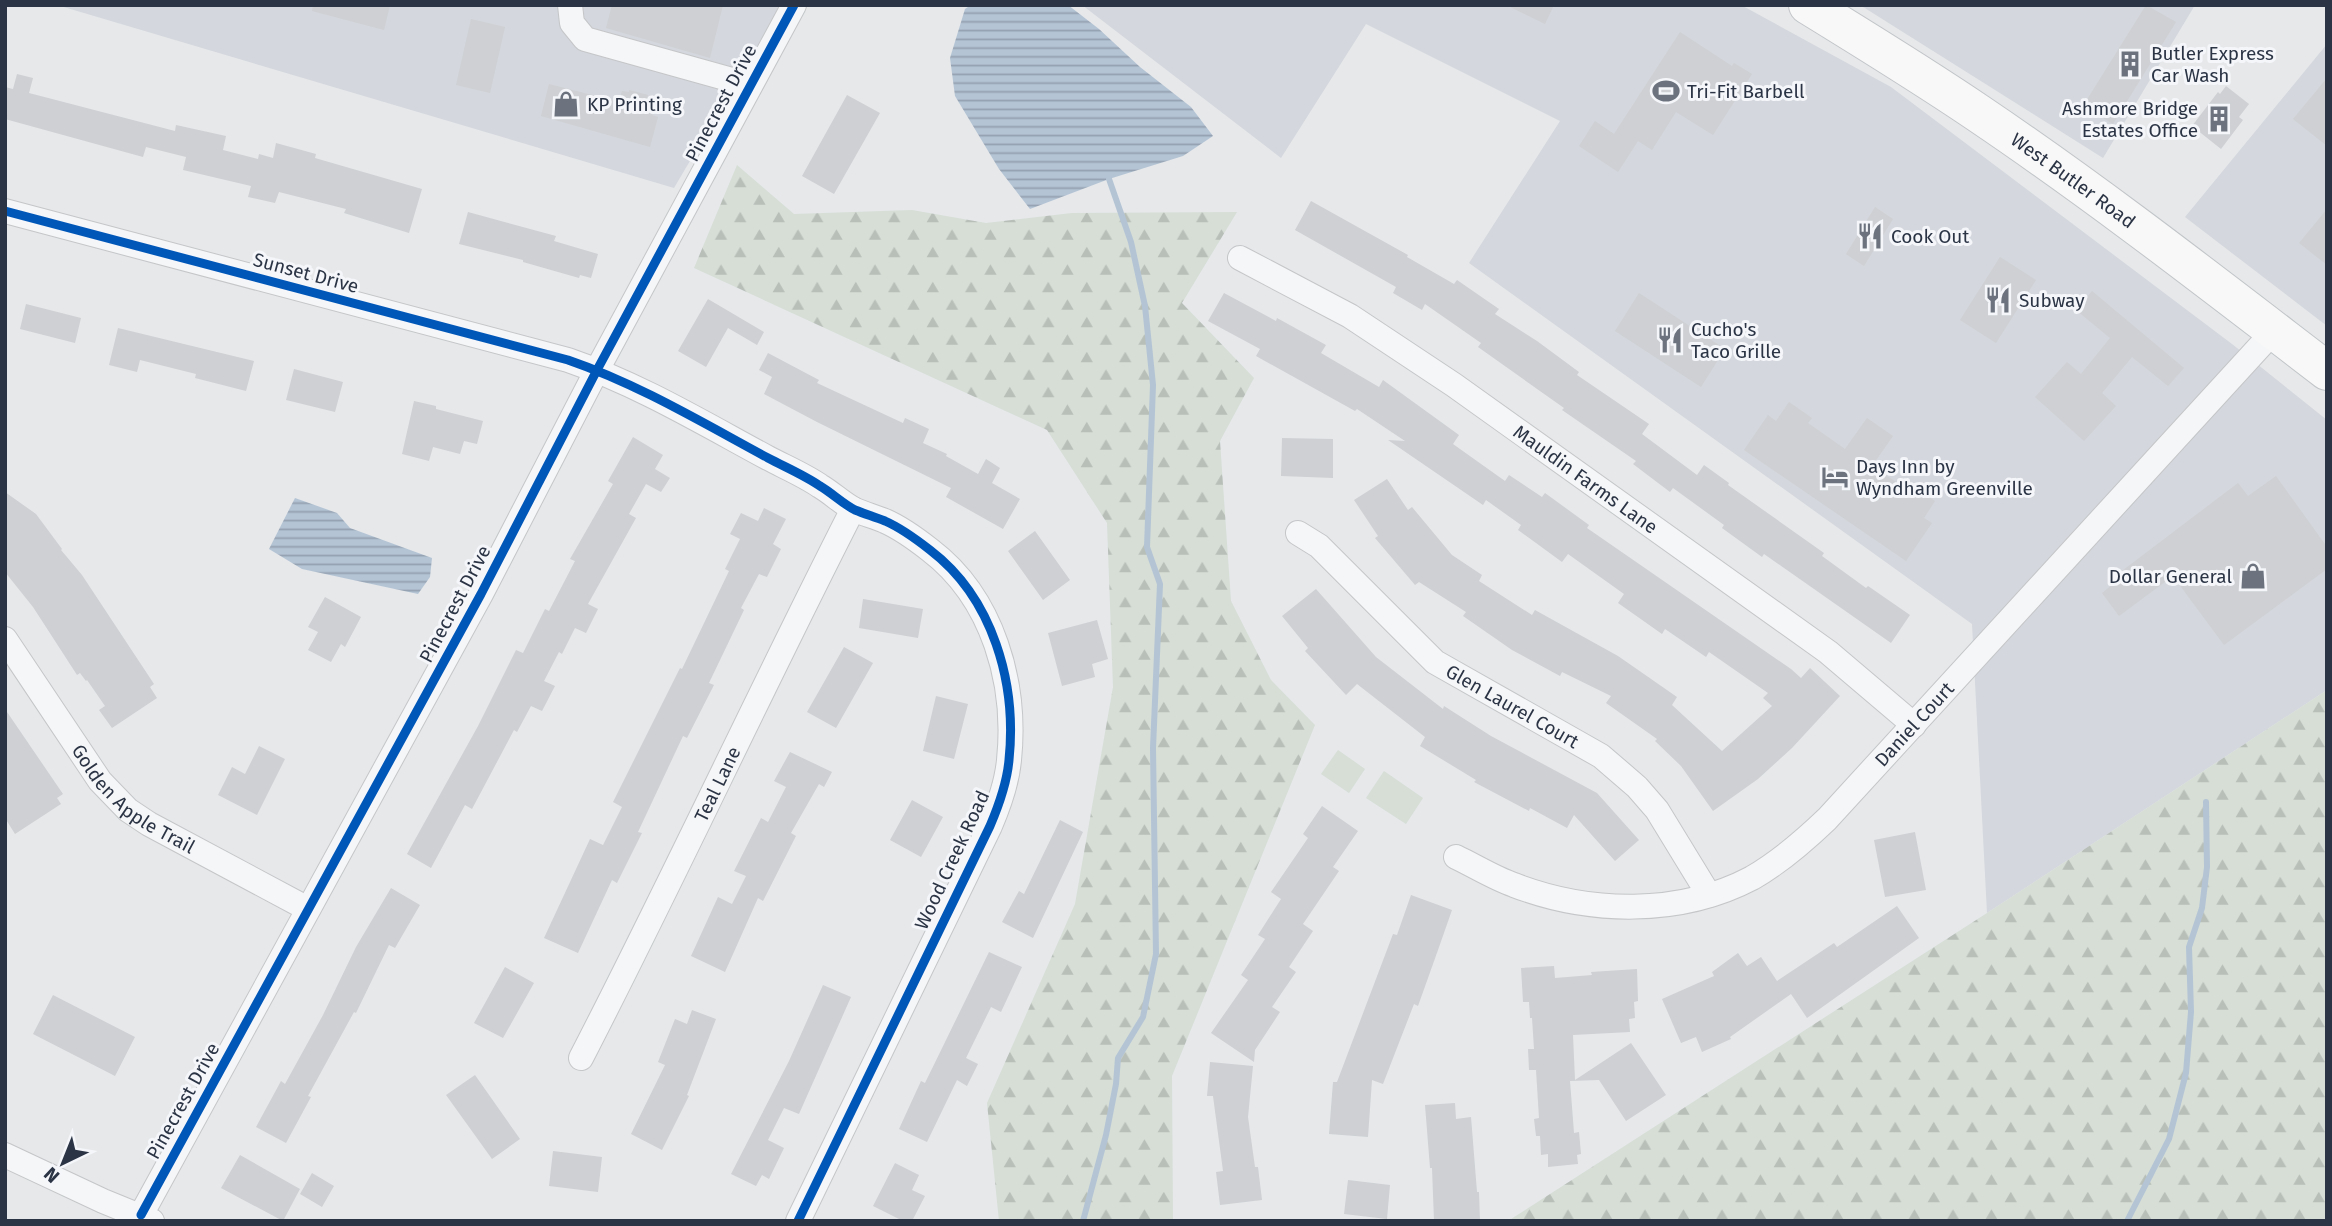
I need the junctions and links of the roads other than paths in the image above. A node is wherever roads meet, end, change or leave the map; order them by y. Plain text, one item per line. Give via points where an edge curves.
1 (570, 5) edge
2 (794, 5) edge
3 (1808, 5) edge
4 (750, 85) junction
5 (5, 211) edge
6 (1240, 258) dead end
7 (2274, 331) junction
8 (597, 370) junction
9 (2327, 371) edge
10 (853, 509) junction
11 (1298, 533) dead end
12 (5, 639) edge
13 (1914, 725) junction
14 (1456, 857) dead end
15 (1709, 895) junction
16 (309, 909) junction
17 (581, 1058) dead end
18 (5, 1155) edge
19 (146, 1218) edge
20 (798, 1221) edge

1 - 4 street via 572,23 585,39
2 - 4 street, Pinecrest Drive
3 - 7 main road, West Butler Road via 1987,120
4 - 8 street, Pinecrest Drive
5 - 8 street, Sunset Drive
6 - 13 street, Mauldin Farms Lane via 1350,316 1454,385 1828,652
7 - 9 main road, West Butler Road
7 - 13 street, Daniel Court
8 - 10 street, Wood Creek Road via 817,484
8 - 16 street, Pinecrest Drive
10 - 17 street, Teal Lane
10 - 20 street, Wood Creek Road via 898,528 930,550 978,604 1007,681 1009,762 990,826
11 - 15 street, Glen Laurel Court via 1319,545 1435,662 1601,756 1628,779 1657,810
12 - 16 street, Golden Apple Trail via 100,781 128,810
13 - 15 street, Daniel Court via 1800,845 1752,877
14 - 15 street, Daniel Court via 1510,884 1580,903 1661,905
16 - 19 street, Pinecrest Drive
18 - 19 street

